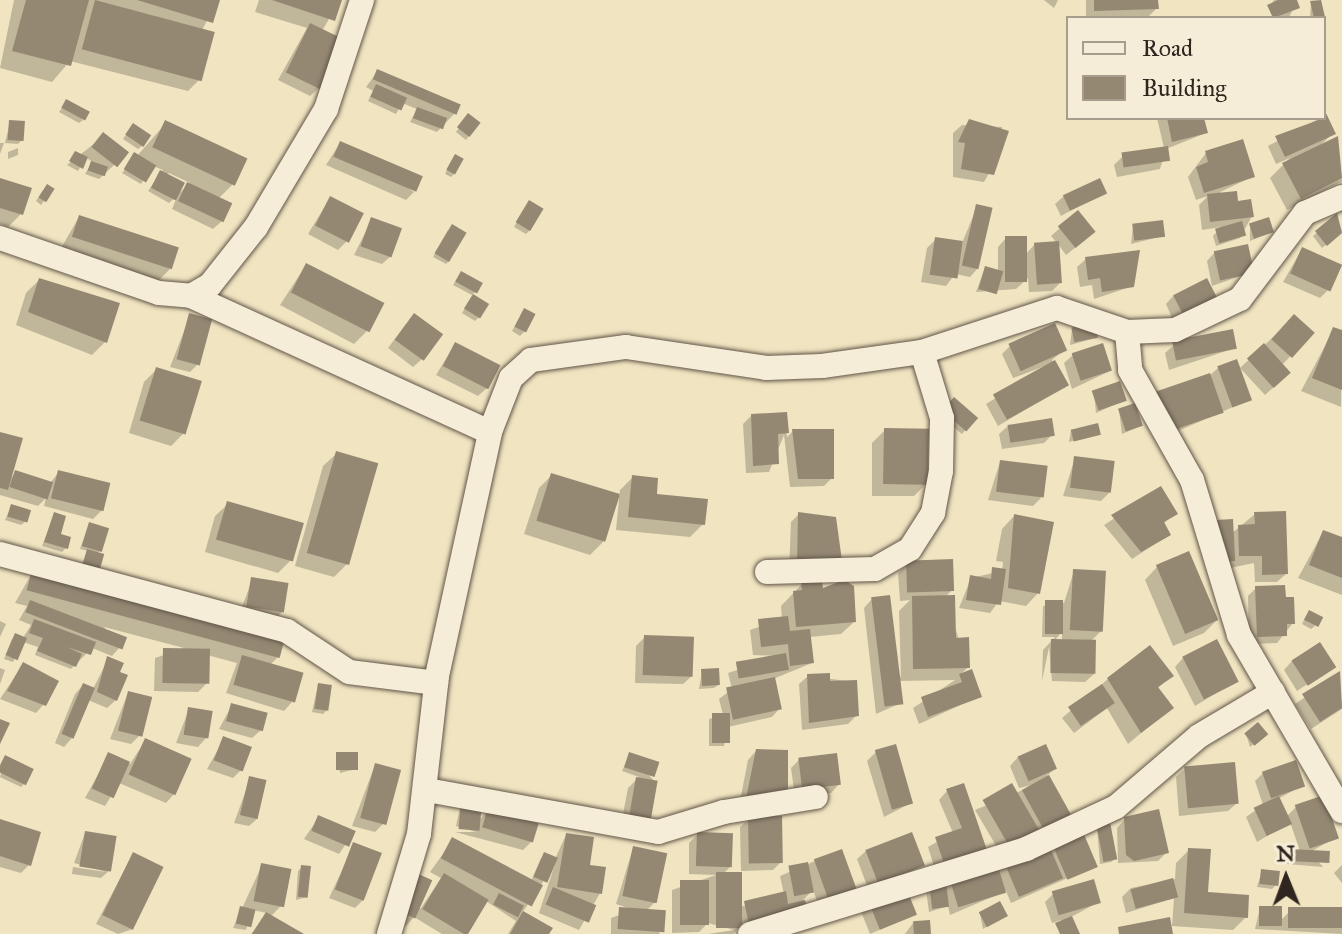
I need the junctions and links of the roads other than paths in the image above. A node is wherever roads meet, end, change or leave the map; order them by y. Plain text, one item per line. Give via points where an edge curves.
1 (362, 0) edge
2 (1342, 197) edge
3 (0, 238) edge
4 (191, 296) junction
5 (1127, 332) junction
6 (922, 352) junction
7 (490, 432) junction
8 (0, 554) edge
9 (767, 572) dead end
10 (436, 683) junction
11 (1273, 692) junction
12 (427, 790) junction
13 (816, 797) dead end
14 (1342, 811) edge
15 (389, 934) edge
16 (750, 934) edge

1 - 4 street via 326,109 231,263
2 - 5 street via 1305,213 1261,276 1228,307 1175,330
3 - 4 street via 159,293
4 - 7 street
5 - 6 street via 1057,308
5 - 11 street via 1130,370 1192,480 1239,635
6 - 7 street via 766,368 626,347 557,353 531,360 511,378
6 - 9 street via 942,418 941,471 933,513 910,549 875,569
7 - 10 street
8 - 10 street via 287,631 349,672
10 - 12 street
11 - 14 street
11 - 16 street via 1199,736 1116,807 1026,849
12 - 13 street via 658,832
12 - 15 street

